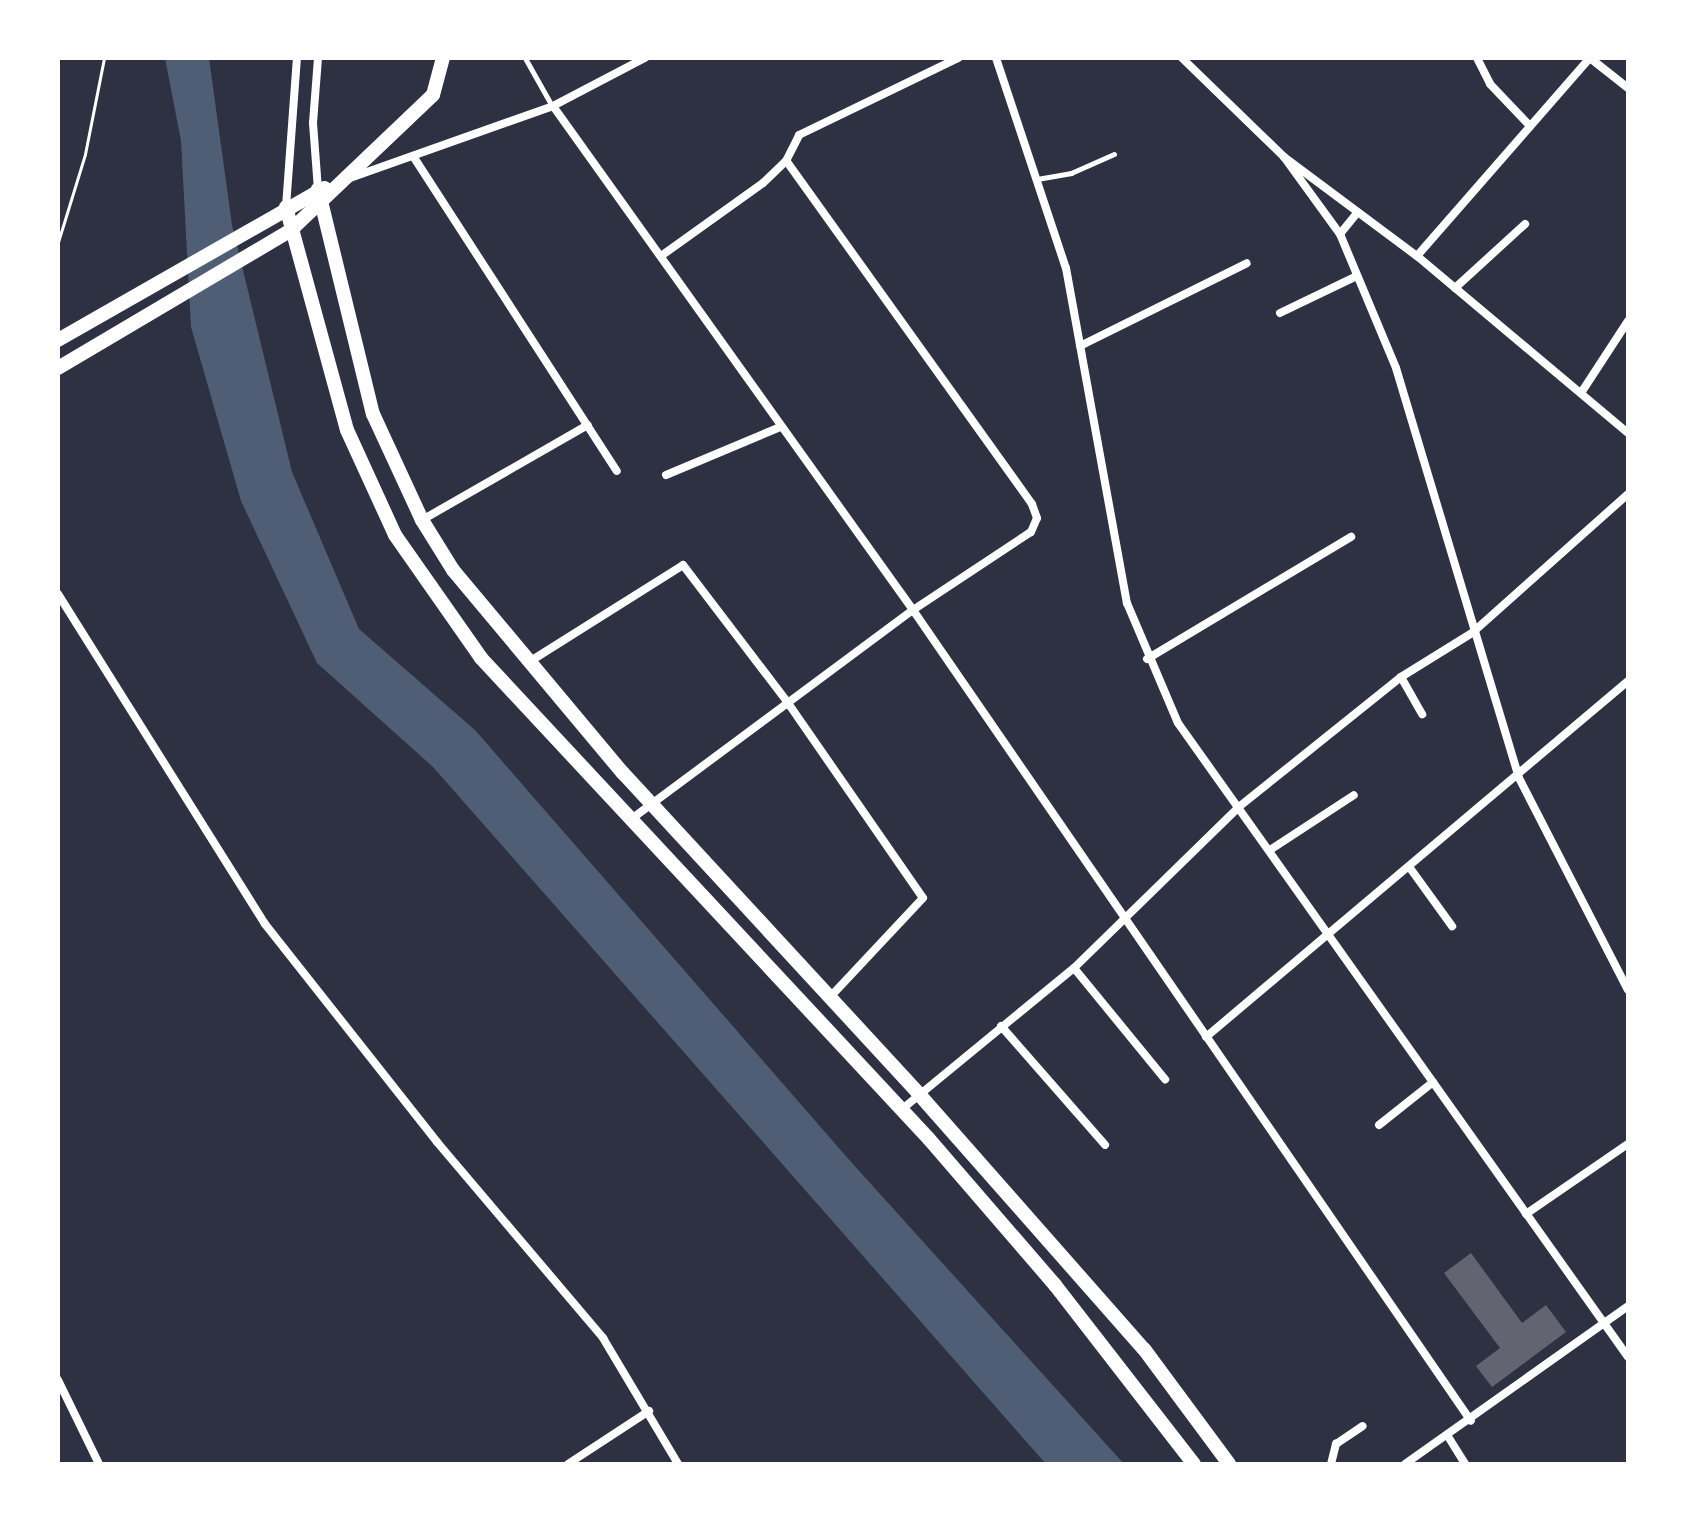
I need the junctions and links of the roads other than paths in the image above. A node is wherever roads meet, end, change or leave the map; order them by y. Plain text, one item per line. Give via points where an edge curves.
1 (297, 58) edge
2 (318, 58) edge
3 (443, 58) edge
4 (525, 58) edge
5 (645, 58) edge
6 (958, 58) edge
7 (996, 58) edge
8 (1182, 58) edge
9 (1197, 58) edge
10 (1477, 58) edge
11 (1590, 58) edge
12 (1189, 66) junction
13 (1628, 88) edge
14 (553, 106) junction
15 (1530, 126) junction
16 (1114, 154) dead end
17 (413, 156) junction
18 (1284, 157) junction
19 (786, 161) junction
20 (1036, 179) junction
21 (329, 190) junction
22 (286, 207) junction
23 (1358, 212) junction
24 (1525, 224) dead end
25 (287, 233) junction
26 (1340, 234) junction
27 (661, 256) junction
28 (1417, 256) junction
29 (1247, 263) dead end
30 (1357, 276) junction
31 (1455, 288) junction
32 (1280, 313) dead end
33 (1628, 321) edge
34 (58, 340) edge
35 (1080, 346) junction
36 (58, 368) edge
37 (1581, 393) junction
38 (588, 425) junction
39 (780, 427) junction
40 (1628, 433) edge
41 (617, 471) dead end
42 (666, 475) dead end
43 (1628, 494) edge
44 (422, 520) junction
45 (1351, 537) dead end
46 (58, 594) edge
47 (913, 610) junction
48 (1472, 633) junction
49 (1147, 659) junction
50 (526, 664) junction
51 (1401, 677) junction
52 (1628, 681) edge
53 (788, 703) junction
54 (1422, 714) dead end
55 (1519, 778) junction
56 (1354, 795) dead end
57 (651, 803) junction
58 (1240, 806) junction
59 (630, 820) junction
60 (1270, 850) junction
61 (1410, 868) junction
62 (1125, 920) junction
63 (1452, 926) dead end
64 (1325, 933) junction
65 (1074, 968) junction
66 (1628, 990) edge
67 (830, 997) junction
68 (1001, 1026) junction
69 (1206, 1037) junction
70 (1165, 1079) dead end
71 (1433, 1082) junction
72 (918, 1093) junction
73 (901, 1110) junction
74 (1379, 1125) dead end
75 (1628, 1144) edge
76 (1105, 1145) dead end
77 (1526, 1214) junction
78 (1628, 1306) edge
79 (1604, 1323) junction
80 (1628, 1357) edge
81 (58, 1380) edge
82 (649, 1411) junction
83 (1471, 1421) junction
84 (1363, 1426) dead end
85 (1449, 1438) junction
86 (99, 1464) edge
87 (568, 1464) edge
88 (678, 1464) edge
89 (1194, 1464) edge
90 (1229, 1464) edge
91 (1331, 1464) edge
92 (1405, 1464) edge
93 (1465, 1464) edge

1 - 22 street
2 - 21 street via 313,123
3 - 21 street via 433,95 404,128
4 - 14 lane
5 - 14 street
6 - 19 street via 799,135
7 - 20 street
8 - 12 street
9 - 12 street
10 - 15 street via 1490,84
11 - 13 street
11 - 15 street
12 - 18 street
14 - 17 street
14 - 27 street
15 - 28 street
16 - 20 lane via 1071,173
17 - 21 street
17 - 38 street
18 - 23 street
18 - 26 street
19 - 27 street
19 - 47 street via 1037,518 1031,532
20 - 35 street via 1066,268
21 - 22 street
21 - 25 street
21 - 44 street via 373,414
22 - 25 street
22 - 34 street
23 - 26 street
23 - 28 street
24 - 31 street
25 - 36 street
25 - 59 street via 347,430 395,535 481,658
26 - 30 street
27 - 39 street
28 - 31 street
29 - 35 street
30 - 32 street
30 - 48 street via 1396,368
31 - 37 street
33 - 37 street
35 - 49 street via 1127,603
37 - 40 street
38 - 41 street
38 - 44 street
39 - 42 street
39 - 47 street
43 - 48 street
44 - 50 street via 453,570
45 - 49 street
46 - 82 street via 265,924 437,1142 603,1338
47 - 53 street
47 - 62 street
48 - 51 street
48 - 55 street
49 - 58 street via 1178,723
50 - 53 street via 683,565
50 - 57 street
51 - 54 street
51 - 58 street
52 - 55 street
53 - 57 street
53 - 67 street via 923,898
55 - 61 street
55 - 66 street
56 - 60 street
57 - 59 street
57 - 67 street
58 - 60 street
58 - 62 street
59 - 73 street
60 - 64 street
61 - 63 street
61 - 64 street
62 - 65 street
62 - 69 street
64 - 69 street
64 - 71 street
65 - 68 street
65 - 70 street
67 - 72 street
68 - 72 street
68 - 76 street
69 - 83 street
71 - 74 street
71 - 77 street
72 - 73 street
72 - 90 street via 1144,1349
73 - 89 street via 1055,1285
75 - 77 street
77 - 79 street
78 - 79 street
79 - 80 street
79 - 83 street
81 - 86 street
82 - 87 street
82 - 88 street
83 - 85 street
84 - 91 street via 1336,1444
85 - 92 street
85 - 93 street

